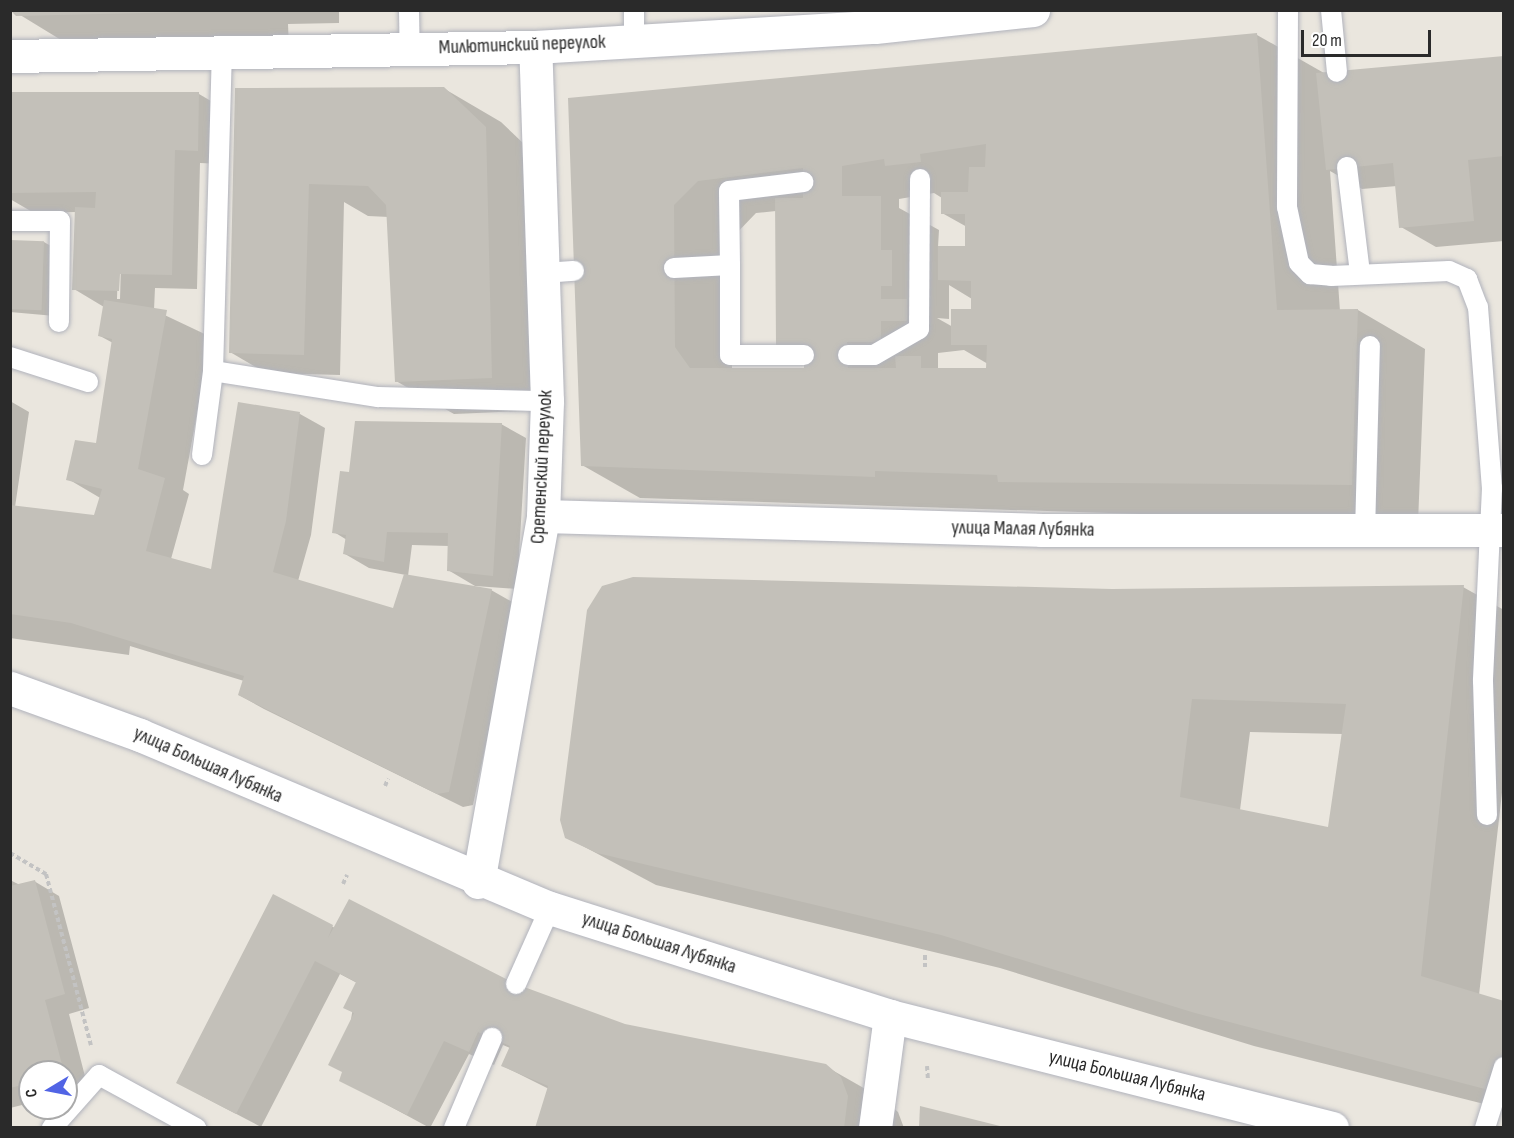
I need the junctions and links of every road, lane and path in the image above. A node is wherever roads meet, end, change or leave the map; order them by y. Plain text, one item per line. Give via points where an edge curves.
1 (409, 10) edge
2 (1033, 10) edge
3 (1288, 10) edge
4 (1331, 10) edge
5 (634, 26) edge
6 (535, 47) junction
7 (410, 49) junction
8 (222, 52) junction
9 (10, 56) edge
10 (1337, 72) dead end
11 (1347, 167) dead end
12 (920, 179) dead end
13 (803, 182) dead end
14 (10, 220) edge
15 (730, 265) junction
16 (674, 268) dead end
17 (1360, 273) junction
18 (59, 322) dead end
19 (1370, 346) dead end
20 (804, 355) dead end
21 (848, 355) dead end
22 (10, 357) edge
23 (213, 371) junction
24 (88, 382) dead end
25 (547, 401) junction
26 (202, 455) dead end
27 (543, 516) junction
28 (1496, 530) edge
29 (1365, 533) junction
30 (10, 688) edge
31 (388, 779) dead end
32 (385, 786) dead end
33 (1487, 815) dead end
34 (10, 853) edge
35 (347, 874) dead end
36 (478, 882) junction
37 (343, 884) dead end
38 (550, 908) junction
39 (925, 955) dead end
40 (925, 968) dead end
41 (516, 984) dead end
42 (890, 1016) junction
43 (492, 1038) dead end
44 (927, 1065) dead end
45 (1503, 1067) edge
46 (99, 1075) junction
47 (928, 1081) dead end
48 (52, 1128) edge
49 (196, 1128) edge
50 (454, 1128) edge
51 (875, 1128) edge
52 (1332, 1128) edge
53 (1485, 1128) edge

1 - 7 lane
2 - 5 street, Милютинский переулок via 875,27
3 - 17 lane via 1291,243 1310,274
4 - 10 lane
5 - 6 street, Милютинский переулок
6 - 7 street, Милютинский переулок
6 - 25 street, Сретенский переулок via 558,272
7 - 8 street, Милютинский переулок
8 - 9 street, Милютинский переулок
8 - 23 lane
11 - 17 lane
12 - 21 lane via 919,329 874,355
13 - 15 lane via 729,191
14 - 18 lane via 60,221
15 - 16 lane
15 - 20 lane via 730,355
17 - 28 lane via 1449,271 1467,279 1481,330
19 - 29 lane
22 - 24 lane
23 - 25 lane via 378,397
23 - 26 lane
25 - 27 street, Сретенский переулок
27 - 29 street, улица Малая Лубянка
27 - 36 street, Сретенский переулок
28 - 29 street, улица Малая Лубянка
28 - 33 lane via 1483,681
30 - 36 street, улица Большая Лубянка via 140,735
31 - 32 path
34 - 46 path via 46,874
35 - 37 path
36 - 38 street, улица Большая Лубянка
38 - 41 lane
38 - 42 street, улица Большая Лубянка
39 - 40 path
42 - 51 street
42 - 52 street, улица Большая Лубянка
43 - 50 lane
44 - 47 path
45 - 53 lane
46 - 48 lane
46 - 49 lane

